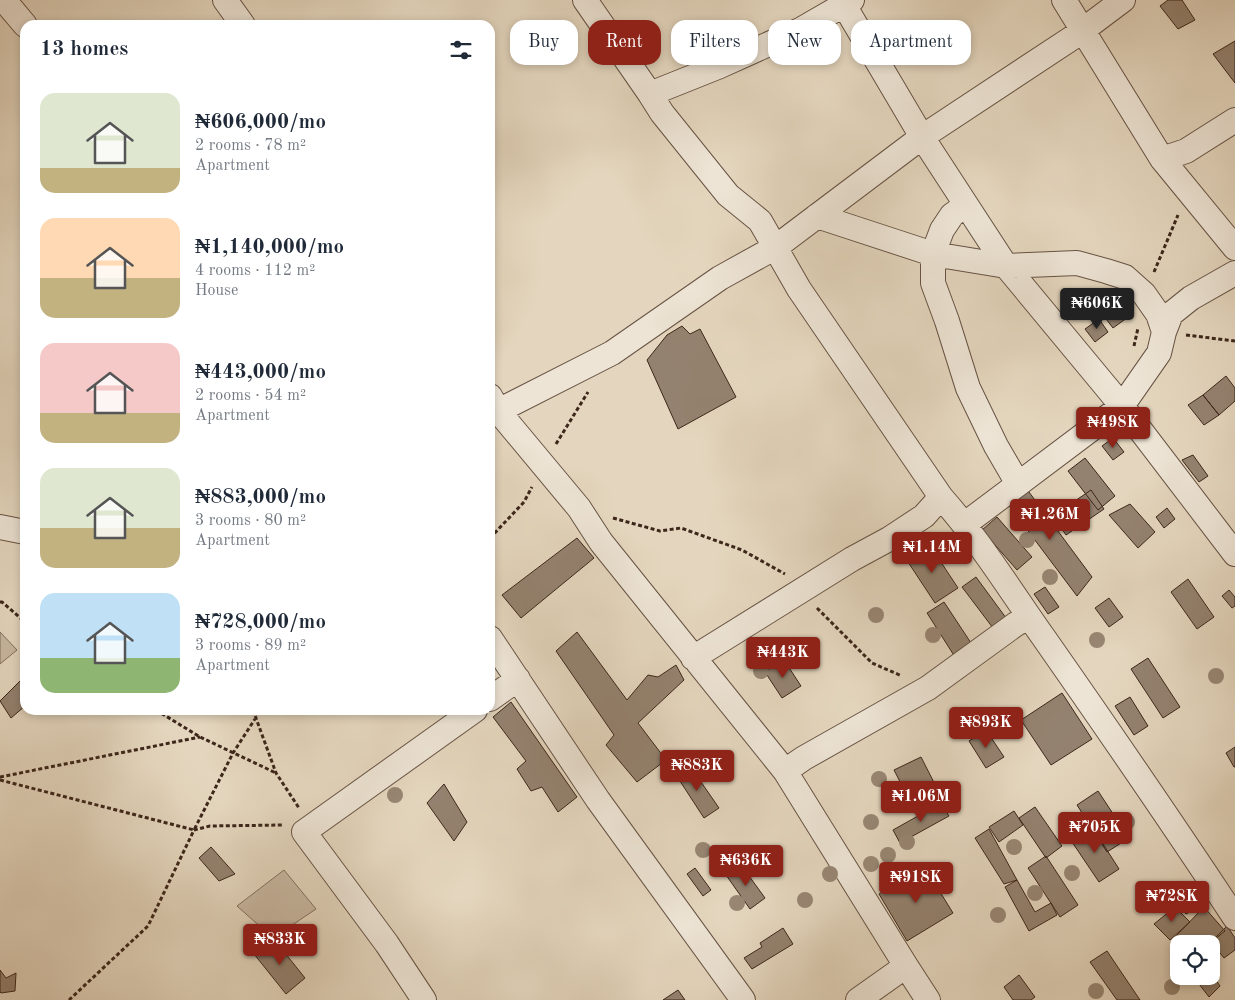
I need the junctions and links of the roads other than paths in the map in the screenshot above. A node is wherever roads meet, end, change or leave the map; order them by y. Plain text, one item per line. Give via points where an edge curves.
1 (4, 0) edge
2 (224, 0) edge
3 (585, 0) edge
4 (1064, 0) edge
5 (1123, 0) edge
6 (846, 2) edge
7 (21, 20) edge
8 (239, 20) edge
9 (1084, 30) junction
10 (650, 94) junction
11 (1235, 120) edge
12 (922, 136) junction
13 (1162, 159) junction
14 (966, 205) junction
15 (817, 216) junction
16 (776, 247) junction
17 (1235, 248) edge
18 (933, 254) junction
19 (1006, 266) junction
20 (1235, 274) edge
21 (1164, 332) junction
22 (1122, 406) junction
23 (495, 407) edge
24 (495, 410) edge
25 (1018, 484) junction
26 (941, 497) junction
27 (965, 524) junction
28 (0, 527) edge
29 (20, 531) edge
30 (1235, 554) edge
31 (1029, 617) junction
32 (495, 645) edge
33 (693, 658) junction
34 (518, 679) junction
35 (495, 695) edge
36 (468, 715) edge
37 (785, 771) junction
38 (1235, 918) edge
39 (906, 966) junction
40 (424, 1000) edge
41 (743, 1000) edge
42 (858, 1000) edge
43 (928, 1000) edge

1 - 7 street
2 - 8 street
3 - 10 street
4 - 9 street
5 - 9 street
6 - 10 street via 802,29
6 - 12 street
9 - 12 street
9 - 13 street
10 - 16 street via 728,195 760,221
11 - 13 street via 1186,151
12 - 14 street
12 - 15 street
13 - 17 street
14 - 18 street via 952,214
14 - 19 street
15 - 16 street
15 - 18 street
16 - 23 street via 720,278 612,353
16 - 26 street via 798,289
18 - 19 street
18 - 25 street via 933,283 968,388
19 - 21 street via 1077,263 1125,277 1144,294 1158,314
19 - 22 street
20 - 21 street via 1191,298 1171,314
21 - 22 street via 1159,353
22 - 25 street
22 - 30 street
24 - 33 street via 579,508 601,542
25 - 27 street
26 - 27 street
26 - 33 street via 924,516 890,539 852,559
27 - 31 street
28 - 29 street
31 - 37 street via 928,688
31 - 38 street via 1139,773
32 - 34 street
33 - 37 street
34 - 35 street
34 - 41 street via 598,800
36 - 40 street via 304,832
37 - 39 street
39 - 42 street
39 - 43 street

